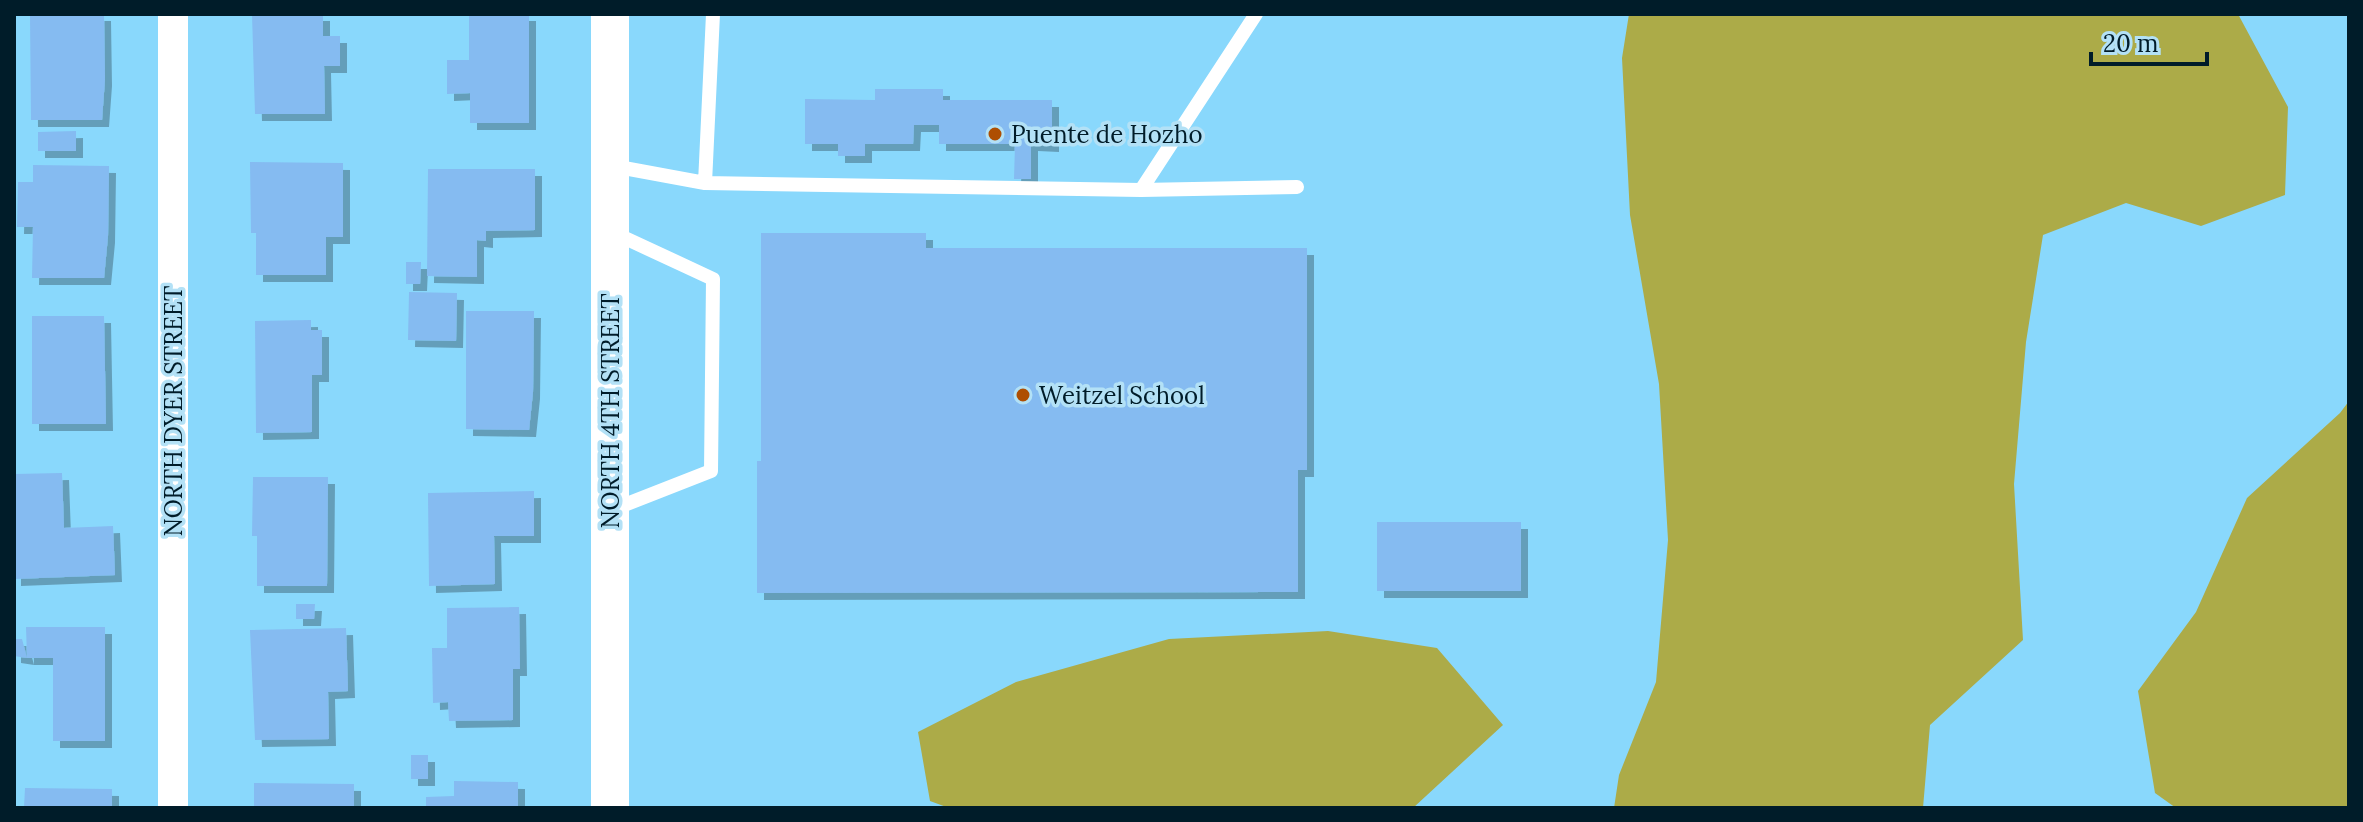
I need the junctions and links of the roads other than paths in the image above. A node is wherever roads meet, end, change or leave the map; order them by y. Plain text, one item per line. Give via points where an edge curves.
1 (173, 14) edge
2 (610, 14) edge
3 (713, 14) edge
4 (1256, 14) edge
5 (609, 165) junction
6 (705, 183) junction
7 (1297, 187) dead end
8 (1141, 190) junction
9 (609, 230) junction
10 (610, 511) junction
11 (173, 808) edge
12 (610, 808) edge

1 - 11 street, NORTH DYER STREET
2 - 5 street, NORTH 4TH STREET
3 - 6 lane
4 - 8 lane
5 - 6 lane
5 - 9 street, NORTH 4TH STREET
6 - 8 lane
7 - 8 lane
9 - 10 street, NORTH 4TH STREET
9 - 10 lane via 713,279 711,471
10 - 12 street, NORTH 4TH STREET

